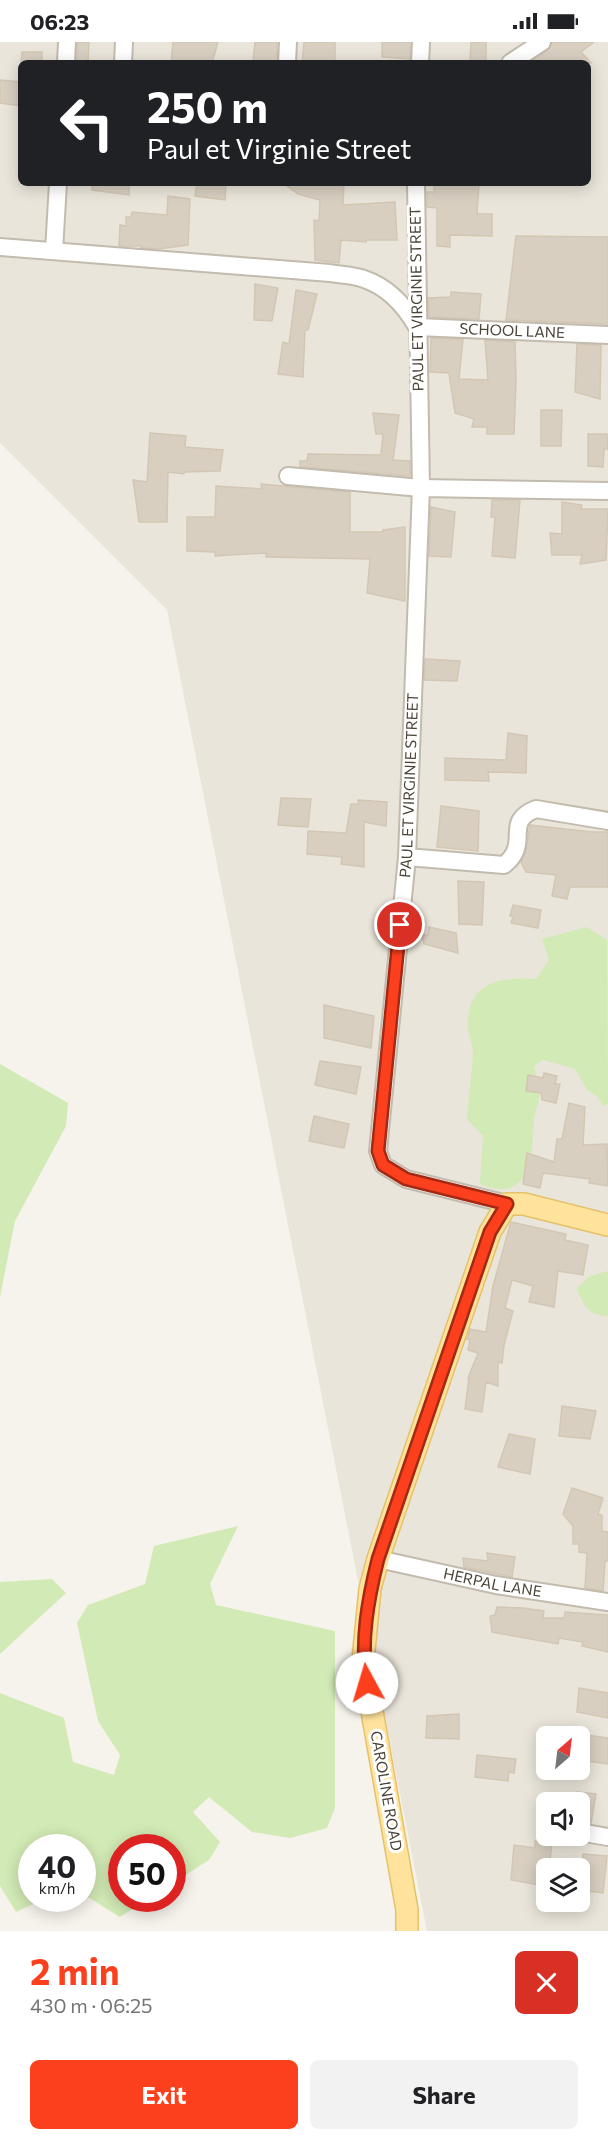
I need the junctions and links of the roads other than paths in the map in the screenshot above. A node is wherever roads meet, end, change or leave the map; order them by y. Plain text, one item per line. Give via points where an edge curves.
1 (67, 42) edge
2 (124, 42) edge
3 (288, 42) edge
4 (421, 42) edge
5 (543, 42) edge
6 (66, 60) edge
7 (123, 60) edge
8 (287, 60) edge
9 (420, 60) edge
10 (515, 60) edge
11 (58, 186) edge
12 (416, 186) edge
13 (0, 247) edge
14 (54, 251) junction
15 (417, 327) junction
16 (608, 335) edge
17 (288, 476) dead end
18 (421, 488) junction
19 (608, 491) edge
20 (608, 821) edge
21 (407, 857) junction
22 (507, 1204) junction
23 (608, 1226) edge
24 (378, 1559) junction
25 (608, 1602) edge
26 (590, 1834) edge
27 (608, 1837) edge
28 (407, 1931) edge

1 - 6 street
2 - 7 street
3 - 8 street
4 - 9 street
5 - 10 street
11 - 14 street
12 - 15 street, PAUL ET VIRGINIE STREET
13 - 14 street
14 - 15 street via 364,279 386,290 406,308
15 - 16 street, SCHOOL LANE
15 - 18 street, PAUL ET VIRGINIE STREET
17 - 18 street
18 - 19 street
18 - 21 street, PAUL ET VIRGINIE STREET
20 - 21 street via 536,809 526,813 518,824 518,845 513,858 504,865
21 - 22 street, PAUL ET VIRGINIE STREET via 378,1151 383,1165 406,1179
22 - 23 main road via 524,1204
22 - 24 main road, CAROLINE ROAD via 490,1232
24 - 25 street, HERPAL LANE via 496,1585
24 - 28 main road, CAROLINE ROAD via 370,1588 363,1660 407,1910
26 - 27 street

